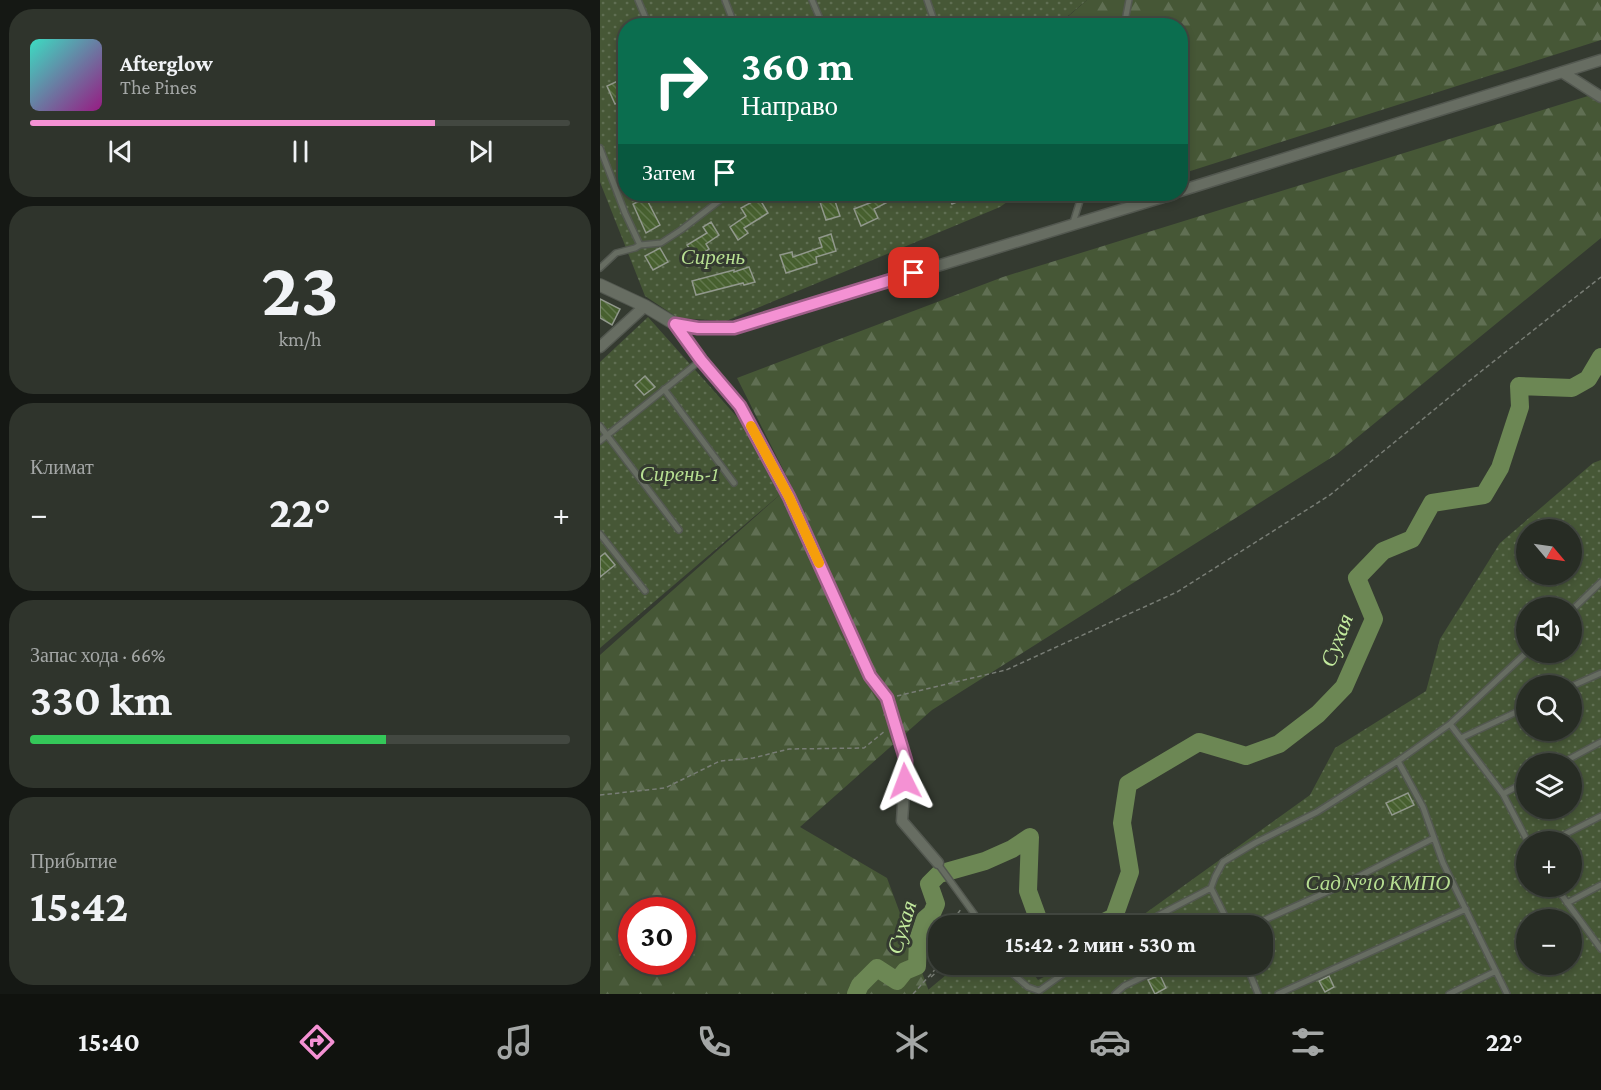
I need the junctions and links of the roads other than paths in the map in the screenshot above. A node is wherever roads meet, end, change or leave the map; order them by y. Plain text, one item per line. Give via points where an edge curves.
1 (638, 0) edge
2 (725, 0) edge
3 (813, 0) edge
4 (927, 0) edge
5 (1129, 0) edge
6 (646, 18) edge
7 (732, 18) edge
8 (820, 18) edge
9 (933, 18) edge
10 (1126, 18) edge
11 (1601, 60) edge
12 (1562, 72) junction
13 (1601, 97) edge
14 (600, 148) edge
15 (1188, 189) edge
16 (618, 195) edge
17 (620, 201) edge
18 (713, 201) edge
19 (1080, 201) edge
20 (1150, 201) edge
21 (1072, 225) junction
22 (640, 245) junction
23 (600, 268) edge
24 (600, 285) edge
25 (645, 306) junction
26 (675, 324) junction
27 (600, 347) edge
28 (701, 360) junction
29 (664, 389) junction
30 (600, 426) edge
31 (607, 435) junction
32 (600, 441) edge
33 (734, 483) dead end
34 (679, 530) dead end
35 (600, 534) edge
36 (1601, 582) edge
37 (645, 591) dead end
38 (1582, 600) edge
39 (1516, 662) edge
40 (1601, 673) edge
41 (1582, 682) edge
42 (1516, 712) edge
43 (1450, 724) junction
44 (1461, 738) junction
45 (1601, 742) edge
46 (1580, 753) edge
47 (1398, 761) junction
48 (1516, 787) edge
49 (1503, 794) junction
50 (1601, 816) edge
51 (1522, 831) edge
52 (1572, 831) edge
53 (1434, 838) junction
54 (938, 863) joint
55 (1601, 885) edge
56 (1211, 888) junction
57 (1563, 897) edge
58 (1567, 903) junction
59 (1466, 909) junction
60 (976, 915) edge
61 (1159, 915) edge
62 (1224, 915) edge
63 (1273, 916) edge
64 (1598, 941) edge
65 (1601, 949) edge
66 (1496, 971) junction
67 (1014, 975) edge
68 (1062, 975) edge
69 (1147, 975) edge
70 (1250, 975) edge
71 (1028, 987) junction
72 (1029, 994) edge
73 (1115, 994) edge
74 (1258, 994) edge
75 (1278, 994) edge
76 (1449, 994) edge
77 (1507, 994) edge

1 - 6 lane
2 - 7 lane
3 - 8 lane
4 - 9 lane
5 - 10 lane
11 - 12 street
12 - 13 street
12 - 15 street
14 - 16 lane
17 - 22 lane
18 - 22 lane via 661,243
19 - 21 lane
20 - 21 street
21 - 26 street via 734,328
22 - 23 lane via 616,253
24 - 25 street
25 - 26 street
25 - 27 street
26 - 28 street
28 - 29 lane
28 - 54 street via 740,406 789,497 870,676 887,698 906,761 902,820
29 - 31 lane
29 - 33 lane
30 - 31 lane
31 - 32 lane
31 - 34 lane
35 - 37 lane
36 - 38 lane
39 - 43 lane
40 - 41 lane
42 - 44 lane
43 - 44 lane
43 - 47 lane
44 - 49 lane
45 - 46 lane
47 - 53 lane via 1423,807
47 - 56 lane via 1317,812 1223,862
48 - 49 lane
49 - 51 lane
50 - 52 lane
53 - 59 lane
53 - 63 lane
54 - 60 lane
55 - 58 lane
56 - 61 lane
56 - 62 lane
57 - 58 lane
58 - 64 lane
59 - 66 lane
59 - 75 lane
64 - 65 lane
66 - 76 lane
66 - 77 lane
67 - 71 lane
68 - 71 lane via 1039,991
69 - 73 lane
70 - 74 lane
71 - 72 lane

